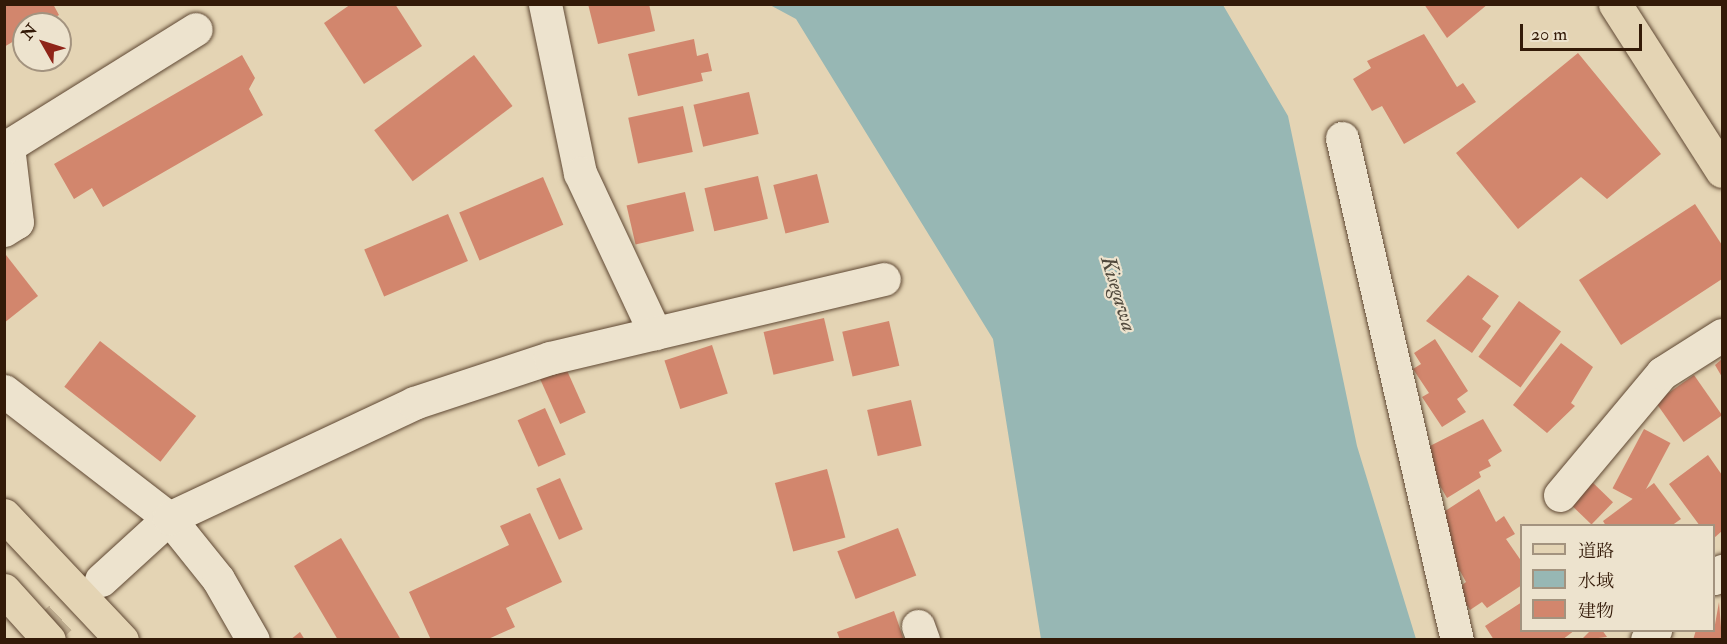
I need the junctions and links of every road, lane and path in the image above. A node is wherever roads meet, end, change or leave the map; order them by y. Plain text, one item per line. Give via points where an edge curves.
1 (545, 4) edge
2 (1615, 4) edge
3 (196, 29) dead end
4 (1342, 138) dead end
5 (1722, 171) edge
6 (4, 230) edge
7 (884, 279) dead end
8 (655, 333) junction
9 (1722, 335) edge
10 (4, 391) edge
11 (1560, 495) dead end
12 (4, 515) edge
13 (169, 518) junction
14 (101, 580) tunnel mouth
15 (4, 590) edge
16 (49, 639) edge
17 (122, 639) edge
18 (253, 639) edge
19 (1457, 639) edge

1 - 8 street via 580,172
2 - 5 main road
3 - 6 street via 8,146 17,222
4 - 19 street
7 - 8 street
8 - 13 street via 550,358 414,403
9 - 11 street via 1662,374
10 - 13 street
12 - 17 main road
13 - 14 street
13 - 18 street via 218,579
15 - 16 main road

